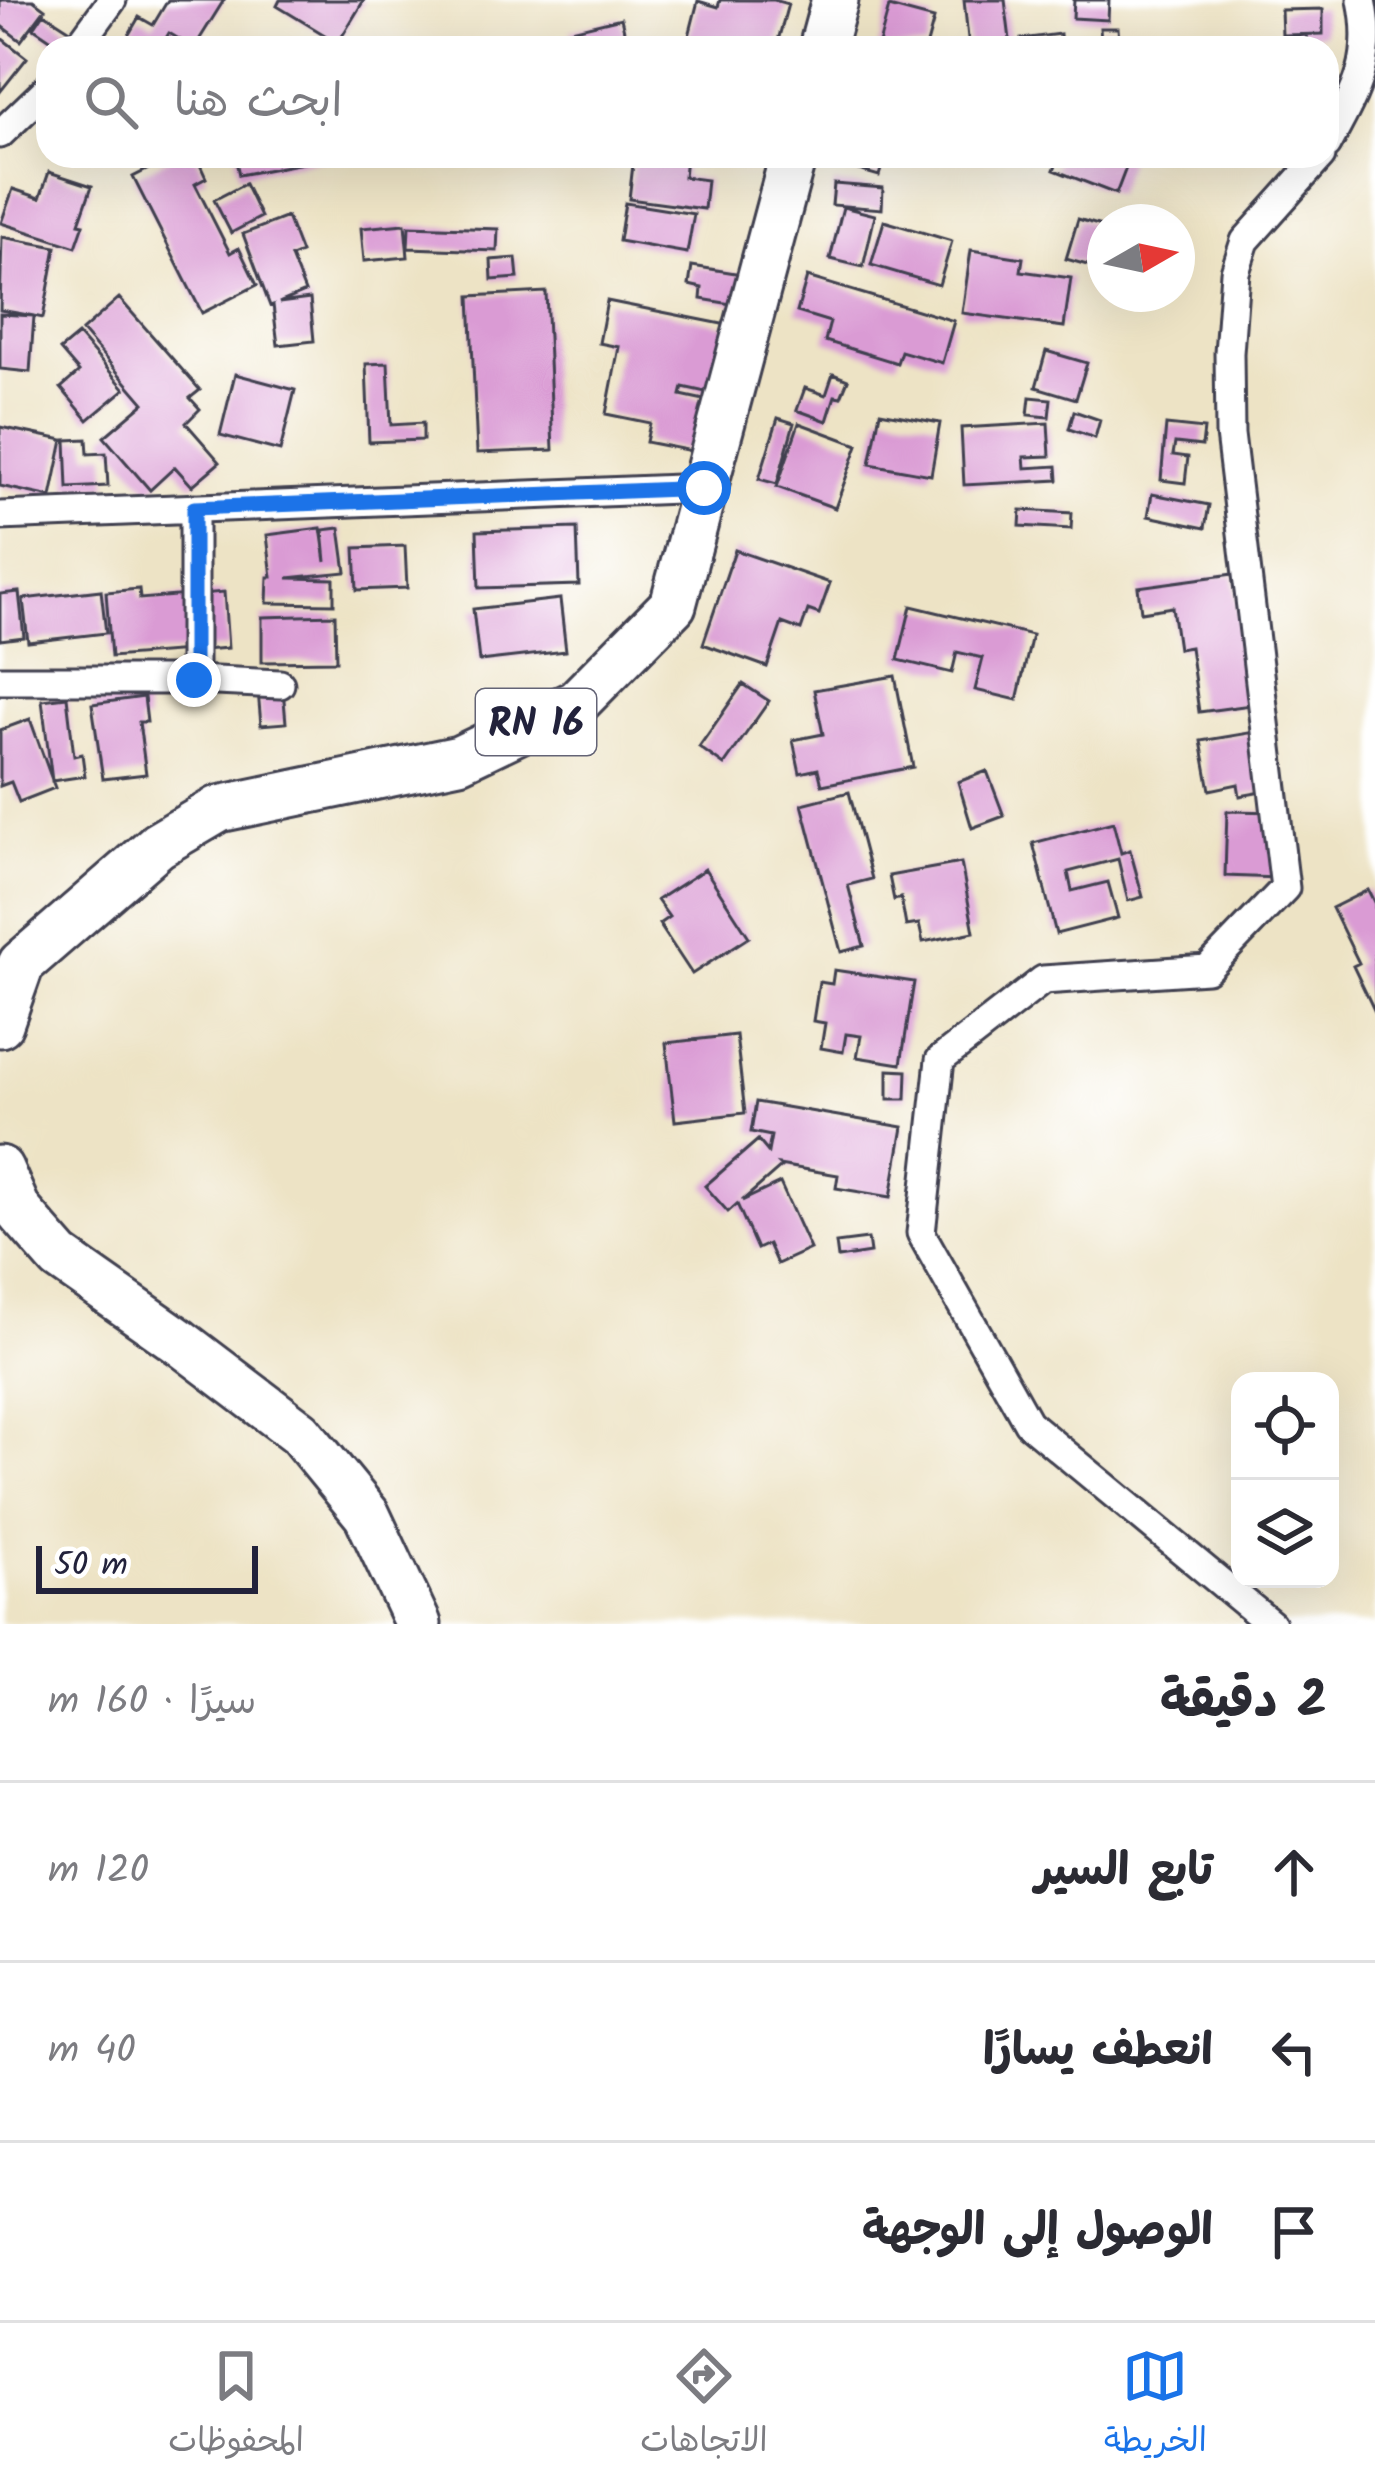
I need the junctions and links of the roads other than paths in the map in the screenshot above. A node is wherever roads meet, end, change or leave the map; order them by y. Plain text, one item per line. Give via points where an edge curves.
1 (112, 0) edge
2 (835, 0) edge
3 (1362, 0) edge
4 (86, 36) edge
5 (825, 36) edge
6 (36, 100) edge
7 (1339, 123) edge
8 (0, 134) edge
9 (790, 168) edge
10 (1311, 168) edge
11 (704, 488) junction
12 (194, 508) junction
13 (0, 516) edge
14 (0, 680) edge
15 (194, 680) junction
16 (280, 684) dead end
17 (0, 1024) edge
18 (0, 1169) edge
19 (418, 1624) edge
20 (1271, 1624) edge

1 - 4 street
2 - 5 main road
3 - 7 street via 1362,80
6 - 8 street
9 - 11 main road, RN 16
10 - 20 street via 1246,242 1234,272 1229,353 1230,434 1285,888 1207,969 1043,980 940,1060 921,1233 1028,1423
11 - 12 street
11 - 17 main road, RN 16 via 673,605 576,703 459,758 219,808 158,845 21,964
12 - 13 street
12 - 15 street
14 - 15 street
15 - 16 street
18 - 19 main road via 18,1210 60,1258 300,1433 367,1515

